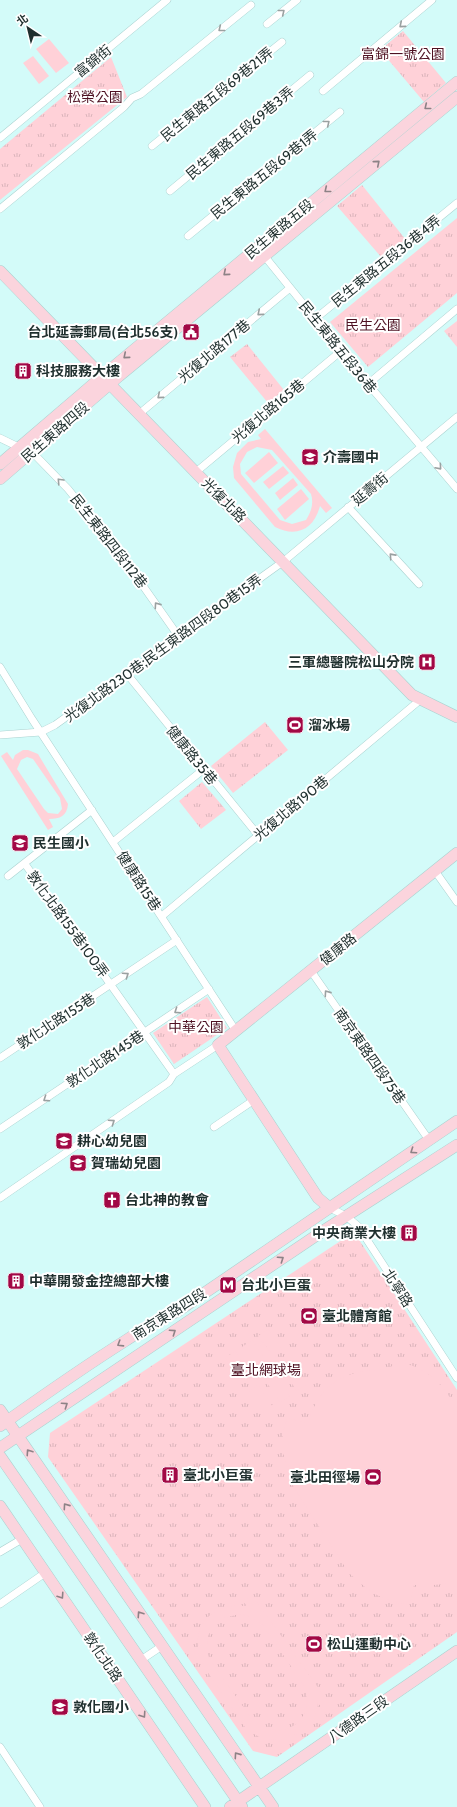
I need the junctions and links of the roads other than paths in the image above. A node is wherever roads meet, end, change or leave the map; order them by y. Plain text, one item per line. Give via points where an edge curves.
1 (167, 0) edge
2 (297, 0) edge
3 (432, 0) edge
4 (251, 5) dead end
5 (267, 24) dead end
6 (282, 42) dead end
7 (310, 75) dead end
8 (457, 82) edge
9 (323, 91) dead end
10 (457, 97) edge
11 (340, 112) dead end
12 (0, 138) edge
13 (152, 146) dead end
14 (170, 191) dead end
15 (457, 203) edge
16 (0, 209) edge
17 (188, 236) dead end
18 (257, 247) junction
19 (264, 256) junction
20 (0, 271) edge
21 (290, 288) junction
22 (457, 309) edge
23 (315, 319) junction
24 (341, 351) junction
25 (106, 380) junction
26 (368, 384) junction
27 (139, 414) junction
28 (457, 417) edge
29 (0, 438) edge
30 (420, 446) junction
31 (19, 447) junction
32 (30, 453) junction
33 (0, 464) edge
34 (196, 472) junction
35 (0, 479) edge
36 (457, 488) edge
37 (348, 507) junction
38 (284, 561) junction
39 (419, 584) dead end
40 (179, 637) junction
41 (0, 668) edge
42 (127, 674) junction
43 (420, 700) junction
44 (457, 717) edge
45 (41, 732) junction
46 (0, 735) edge
47 (204, 769) junction
48 (92, 810) junction
49 (258, 835) junction
50 (113, 842) junction
51 (457, 853) edge
52 (25, 864) junction
53 (435, 871) junction
54 (8, 876) dead end
55 (457, 902) edge
56 (162, 916) junction
57 (178, 940) junction
58 (311, 971) junction
59 (111, 984) junction
60 (210, 989) junction
61 (236, 1031) junction
62 (144, 1032) junction
63 (218, 1045) junction
64 (0, 1058) edge
65 (174, 1074) junction
66 (254, 1100) junction
67 (457, 1121) edge
68 (214, 1127) dead end
69 (0, 1129) edge
70 (429, 1140) junction
71 (457, 1146) edge
72 (0, 1198) edge
73 (330, 1208) junction
74 (346, 1216) junction
75 (457, 1378) edge
76 (0, 1410) edge
77 (4, 1423) edge
78 (18, 1436) junction
79 (0, 1448) edge
80 (0, 1456) edge
81 (0, 1506) edge
82 (22, 1539) junction
83 (0, 1552) edge
84 (46, 1573) junction
85 (0, 1604) edge
86 (162, 1646) junction
87 (457, 1651) edge
88 (141, 1660) junction
89 (0, 1746) edge
90 (259, 1787) junction
91 (237, 1805) edge
92 (40, 1807) edge
93 (206, 1807) edge
94 (273, 1807) edge

1 - 12 street, 富錦街
5 -> 2 street
3 -> 9 street
4 -> 16 street via 141,94 132,98
6 - 13 street, 民生東路五段69巷21弄
7 - 14 street, 民生東路五段69巷3弄
8 -> 18 street, 民生東路五段
19 -> 10 street, 民生東路五段
17 -> 11 street, 民生東路五段69巷1弄
15 - 23 street, 民生東路五段36巷4弄
18 - 19 street, 民生東路五段36巷
18 -> 25 street, 民生東路五段
19 - 21 street, 民生東路五段36巷
19 - 25 street, 民生東路五段
20 - 25 street, 光復北路
21 - 23 street, 民生東路五段36巷
21 -> 27 street, 光復北路177巷
22 - 26 street
23 - 24 street, 民生東路五段36巷
24 - 26 street, 民生東路五段36巷
24 - 34 street, 光復北路165巷
25 - 27 street, 光復北路
25 - 31 street, 民生東路四段
25 - 32 street, 民生東路四段
26 - 30 street, 民生東路五段36巷
27 - 34 street, 光復北路
28 - 30 street, 延壽街
29 - 31 street, 民生東路四段112巷
30 -> 36 street, 民生東路五段36巷
30 - 37 street, 延壽街
31 - 32 street, 民生東路四段112巷
31 - 33 street, 民生東路四段
32 - 35 street, 民生東路四段
40 -> 32 street, 民生東路四段112巷 via 96,522 68,489
34 - 38 street, 光復北路
37 - 38 street, 延壽街
39 -> 37 street
38 - 40 street, 光復北路230巷;民生東路四段80巷15弄
38 - 43 street, 光復北路 via 412,695
40 - 42 street, 光復北路230巷;民生東路四段80巷15弄
41 - 45 street, 健康路15巷
42 - 45 street, 光復北路230巷;民生東路四段80巷15弄 via 55,725
42 - 47 street, 健康路35巷
43 - 44 street, 光復北路
43 - 49 street, 光復北路190巷
45 - 46 street
45 - 48 street, 健康路15巷
47 - 49 street, 健康路35巷
47 - 50 street
48 - 50 street, 健康路15巷
48 - 52 street
49 - 56 street, 光復北路190巷
50 - 56 street, 健康路15巷
51 - 53 street, 健康路
52 - 54 street
52 - 59 street, 敦化北路155巷100弄
53 - 55 street
53 - 58 street, 健康路
56 - 57 street, 健康路15巷
59 -> 57 street, 敦化北路155巷
57 - 60 street, 健康路15巷
58 - 61 street, 健康路
70 -> 58 street, 南京東路四段75巷
59 - 62 street
59 - 64 street, 敦化北路155巷
60 - 61 street, 健康路15巷
60 -> 62 street, 敦化北路145巷
61 - 63 street, 健康路
62 - 65 street
62 -> 69 street, 敦化北路145巷
63 - 65 street, 健康路
63 - 66 street
72 -> 65 street, 健康路 via 169,1082
66 - 68 street
66 - 73 street via 318,1198
67 - 70 street, 南京東路四段
70 -> 73 street, 南京東路四段
71 - 74 street, 南京東路四段
73 - 74 street, 北寧路
73 -> 77 street, 南京東路四段 via 178,1311 167,1315 118,1346
74 - 75 street, 北寧路 via 358,1226
78 -> 74 street, 南京東路四段
76 - 77 street
77 - 78 street
78 - 79 street, 南京東路四段
86 -> 78 street
80 - 88 street, 敦化北路
81 - 82 street, 敦化北路
82 - 83 street
82 - 84 street, 敦化北路
84 - 85 street
84 -> 93 street, 敦化北路
86 - 88 street, 敦化北路
90 -> 86 street
87 - 90 street, 八德路三段
88 - 91 street, 敦化北路
89 - 92 street
90 - 91 street, 八德路三段
90 - 94 street

